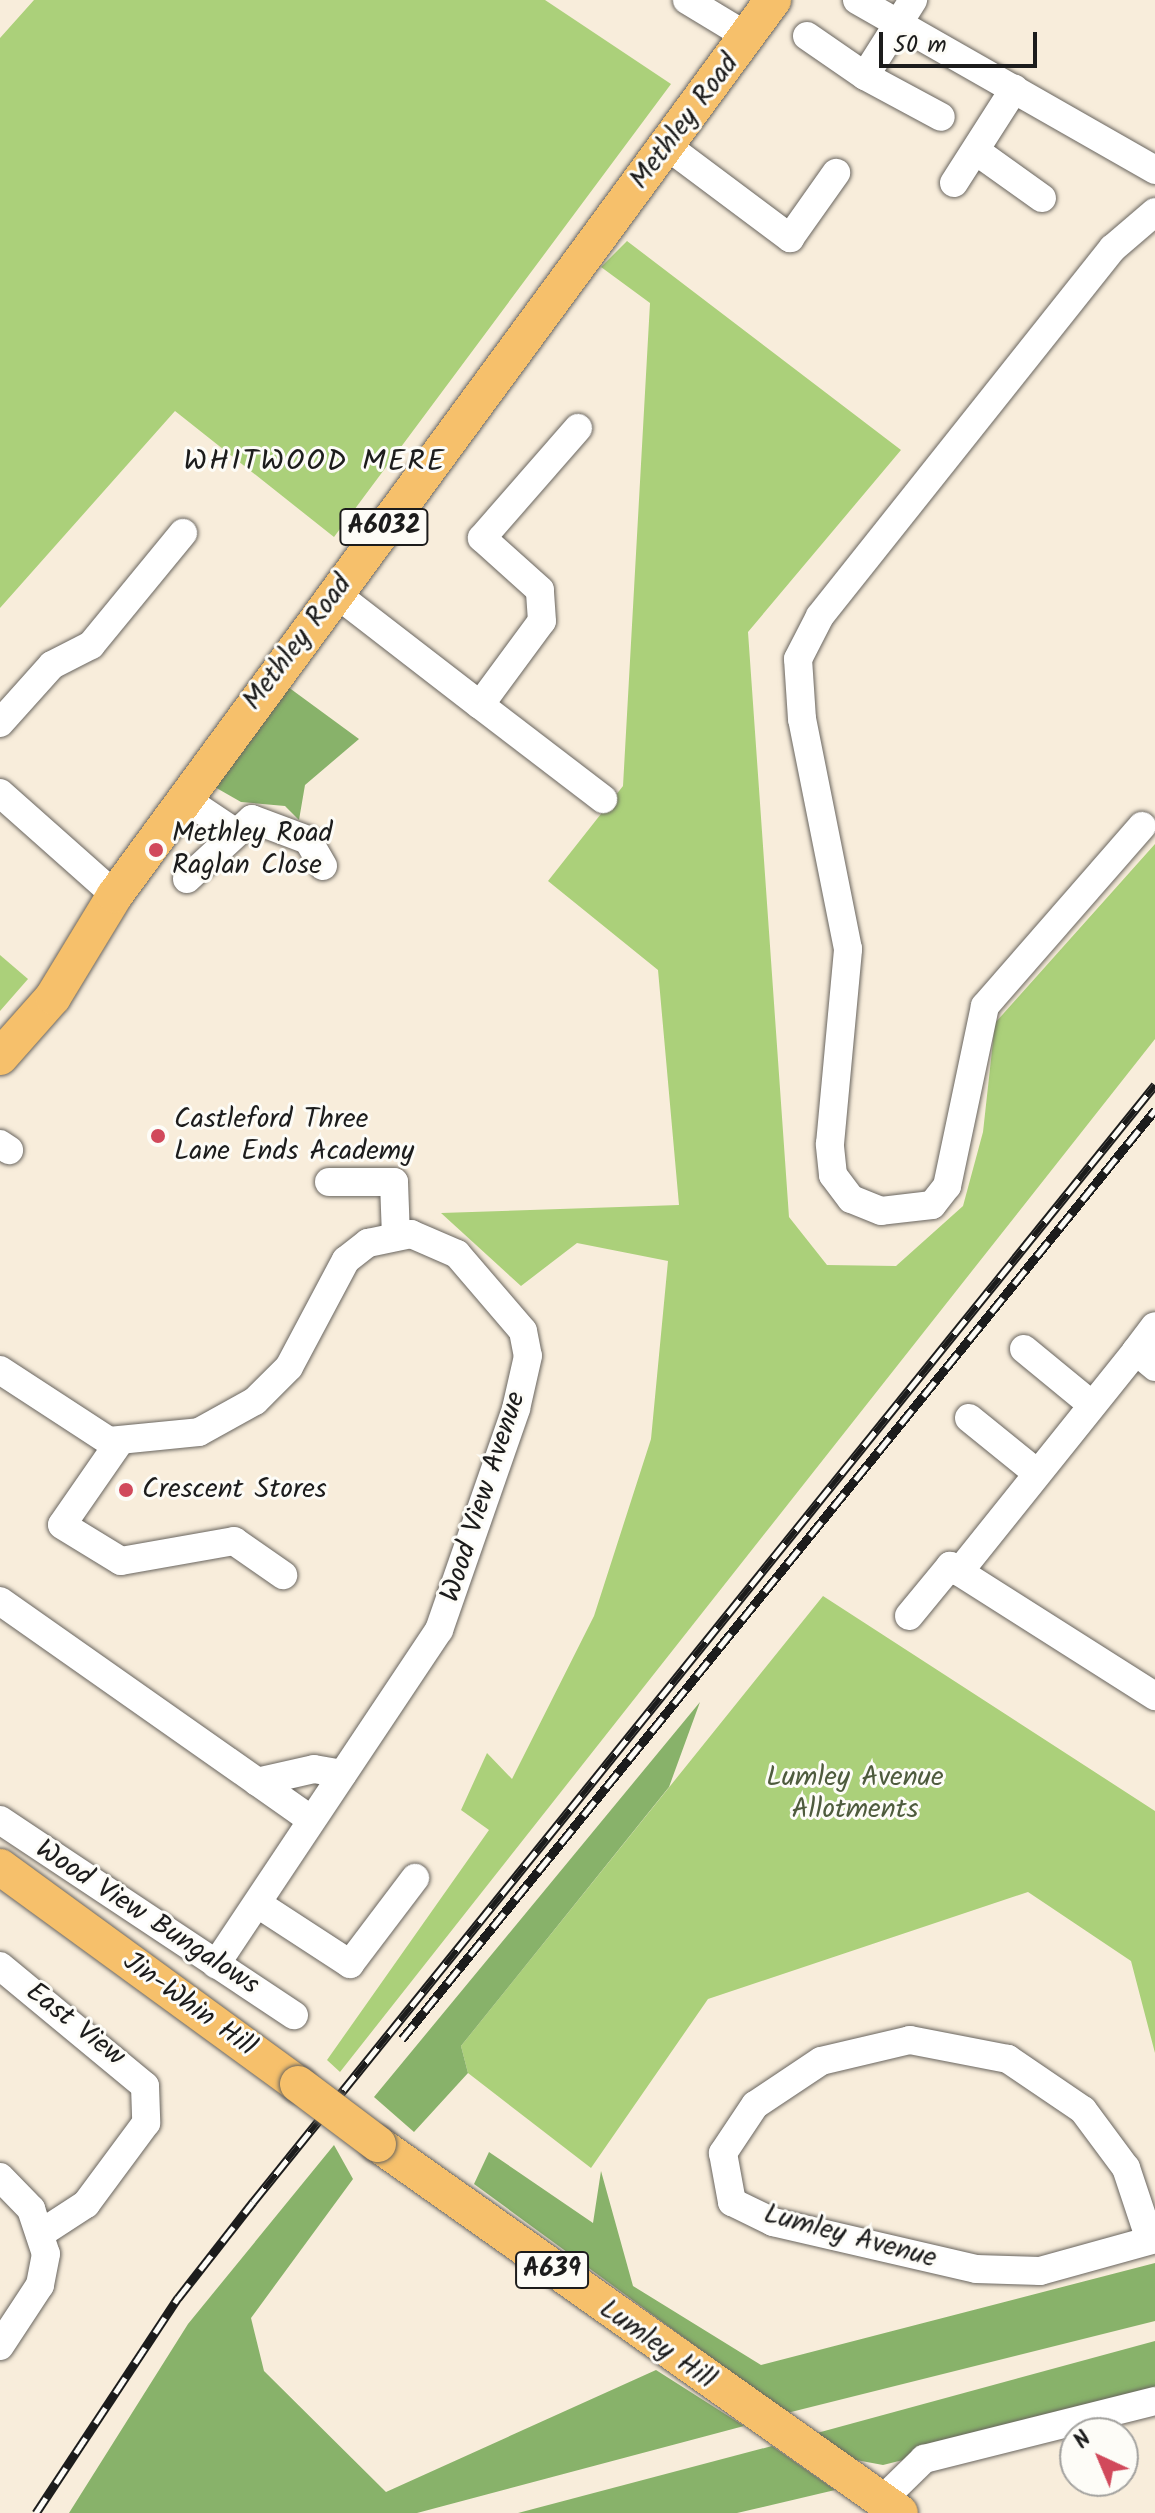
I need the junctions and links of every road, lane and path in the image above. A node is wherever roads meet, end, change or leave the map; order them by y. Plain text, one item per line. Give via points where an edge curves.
1 (687, 0) edge
2 (773, 0) edge
3 (857, 0) edge
4 (904, 10) edge
5 (807, 36) dead end
6 (748, 37) junction
7 (865, 76) junction
8 (1014, 89) junction
9 (941, 117) dead end
10 (667, 146) junction
11 (976, 151) junction
12 (1144, 164) edge
13 (836, 173) dead end
14 (954, 183) dead end
15 (1042, 198) dead end
16 (1155, 210) edge
17 (578, 428) dead end
18 (183, 533) dead end
19 (335, 593) junction
20 (480, 705) junction
21 (0, 723) edge
22 (0, 793) edge
23 (185, 799) junction
24 (603, 799) dead end
25 (1142, 826) dead end
26 (233, 831) junction
27 (323, 866) dead end
28 (187, 879) dead end
29 (115, 895) junction
30 (0, 1057) edge
31 (329, 1182) dead end
32 (410, 1235) junction
33 (1155, 1326) edge
34 (1029, 1343) dead end
35 (1146, 1359) edge
36 (0, 1370) edge
37 (1096, 1399) junction
38 (969, 1418) dead end
39 (118, 1444) junction
40 (1037, 1473) junction
41 (955, 1569) junction
42 (283, 1575) dead end
43 (0, 1601) edge
44 (909, 1616) dead end
45 (1155, 1696) edge
46 (343, 1774) junction
47 (257, 1782) junction
48 (310, 1819) junction
49 (0, 1820) edge
50 (0, 1867) edge
51 (415, 1878) dead end
52 (258, 1904) junction
53 (216, 1964) junction
54 (0, 1966) edge
55 (294, 2015) dead end
56 (378, 2144) joint
57 (0, 2177) edge
58 (40, 2234) junction
59 (1152, 2240) edge
60 (0, 2346) edge
61 (1155, 2401) edge
62 (891, 2506) edge

1 - 6 street
2 - 6 main road, Methley Road / A6032
3 - 4 street
4 - 7 street
4 - 8 street
5 - 7 street
6 - 10 main road, Methley Road / A6032
7 - 9 street
8 - 11 street
8 - 12 street
10 - 13 street via 790,238
10 - 19 main road, Methley Road / A6032
11 - 14 street
11 - 15 street
12 - 16 street
16 - 25 street via 1113,248 802,648 802,719 848,949 830,1144 833,1175 851,1199 881,1211 932,1205 947,1186 985,1006
17 - 20 street via 482,538 540,590 542,621
18 - 21 street via 91,645 52,665
19 - 20 street
19 - 23 main road, Methley Road / A6032
20 - 24 street
22 - 29 street
23 - 26 street
23 - 29 main road, Methley Road / A6032
26 - 27 street via 264,820 308,840
26 - 28 street
29 - 30 main road, Methley Road / A6032 via 53,997
31 - 32 street via 394,1182
32 - 39 street via 346,1260 306,1344 255,1401 174,1440
32 - 46 street, Wood View Avenue via 457,1254 513,1311 528,1356 474,1545 439,1630
33 - 35 street
34 - 37 street
35 - 37 street
36 - 39 street
37 - 40 street
38 - 40 street
39 - 42 street via 62,1525 121,1561 234,1541
40 - 41 street
41 - 44 street
41 - 45 street
43 - 47 street
46 - 47 street via 314,1769
46 - 48 street, Wood View Avenue
47 - 48 street
48 - 52 street, Wood View Avenue
49 - 53 street, Wood View Bungalows
50 - 56 main road, Jin-Whin Hill / A639, bridge
51 - 52 street via 350,1964
52 - 53 street, Wood View Avenue
53 - 55 street, Wood View Bungalows
54 - 58 street, East View via 145,2086 146,2123 86,2204
56 - 62 main road, Lumley Hill / A639
57 - 58 street via 31,2209
58 - 60 street via 46,2254 40,2285
59 - 59 street, Lumley Avenue via 1126,2168 1083,2110 1008,2059 910,2040 821,2061 755,2105 723,2153 732,2202 773,2222 976,2269 1040,2271
61 - 62 street via 924,2459

